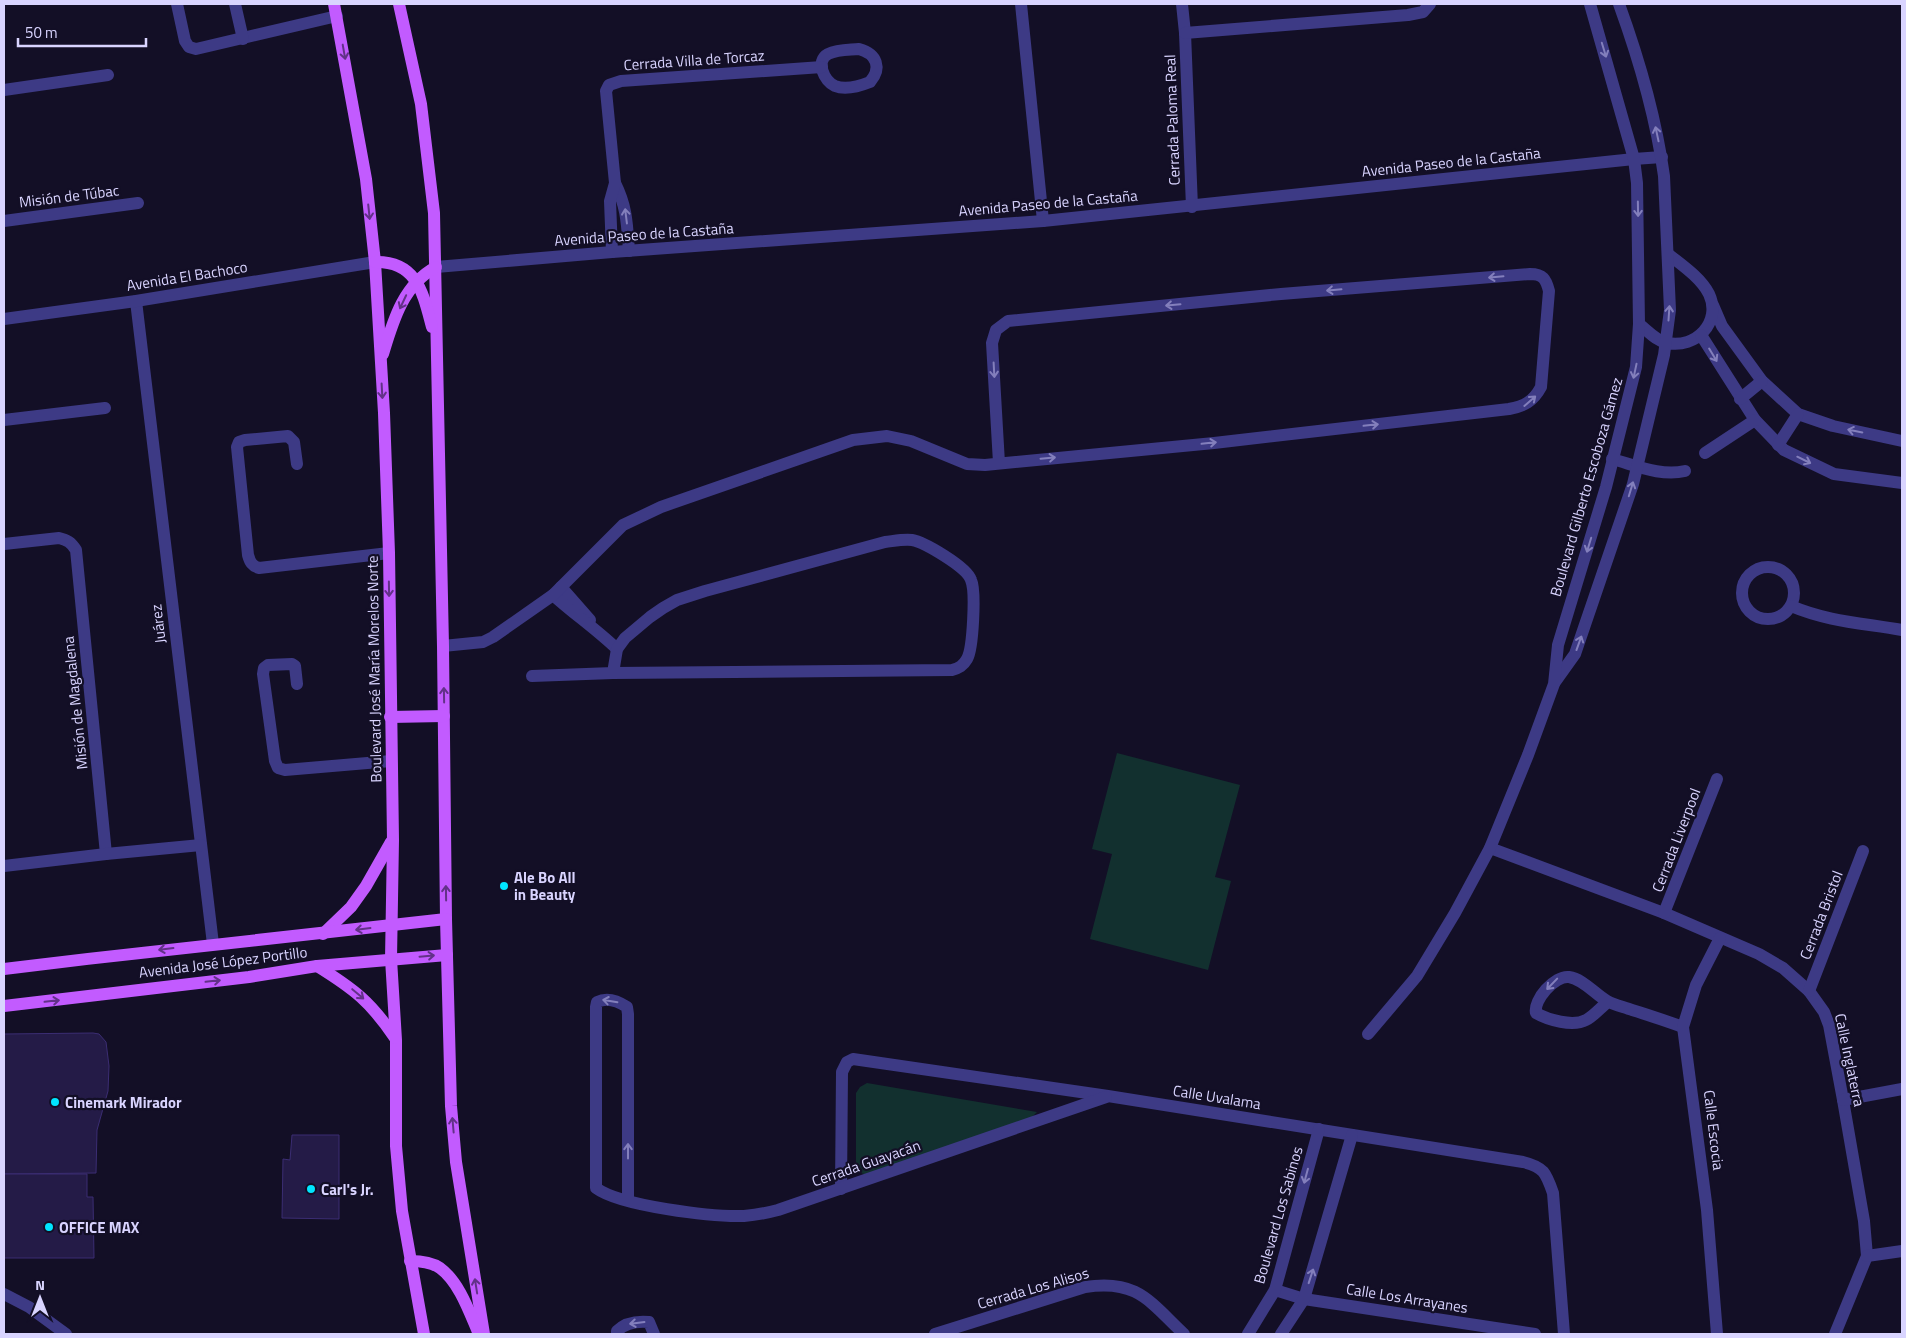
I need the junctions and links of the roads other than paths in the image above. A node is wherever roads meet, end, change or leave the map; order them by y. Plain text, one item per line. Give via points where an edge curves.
1 (177, 4) edge
2 (235, 4) edge
3 (399, 4) edge
4 (1021, 4) edge
5 (1182, 4) edge
6 (1430, 4) edge
7 (1590, 4) edge
8 (1620, 4) edge
9 (336, 10) edge
10 (1185, 33) junction
11 (243, 39) junction
12 (822, 67) dead end
13 (108, 75) dead end
14 (4, 77) edge
15 (5, 90) edge
16 (1662, 157) junction
17 (1634, 159) junction
18 (614, 183) junction
19 (138, 203) dead end
20 (1192, 206) junction
21 (4, 220) edge
22 (1043, 221) junction
23 (629, 251) junction
24 (612, 252) junction
25 (1668, 254) junction
26 (375, 262) junction
27 (436, 267) junction
28 (416, 281) junction
29 (136, 301) junction
30 (1713, 305) junction
31 (4, 319) edge
32 (1639, 324) junction
33 (1701, 335) junction
34 (1666, 343) junction
35 (438, 346) junction
36 (381, 362) junction
37 (1762, 381) junction
38 (1740, 399) junction
39 (105, 408) dead end
40 (1798, 414) junction
41 (4, 420) edge
42 (1754, 420) junction
43 (1902, 441) edge
44 (1778, 445) junction
45 (1705, 453) dead end
46 (1612, 459) junction
47 (999, 463) junction
48 (297, 464) dead end
49 (1637, 466) junction
50 (1685, 471) dead end
51 (1902, 483) edge
52 (4, 544) edge
53 (389, 553) junction
54 (557, 591) junction
55 (1791, 606) junction
56 (1902, 630) edge
57 (443, 646) junction
58 (616, 649) junction
59 (613, 673) junction
60 (532, 676) dead end
61 (297, 684) dead end
62 (1554, 684) junction
63 (444, 716) junction
64 (390, 717) junction
65 (391, 761) junction
66 (1717, 779) dead end
67 (393, 840) junction
68 (201, 845) junction
69 (1490, 848) junction
70 (1863, 851) dead end
71 (106, 854) junction
72 (4, 866) edge
73 (1664, 914) junction
74 (446, 919) junction
75 (392, 925) junction
76 (323, 934) junction
77 (1720, 938) junction
78 (213, 944) junction
79 (447, 955) junction
80 (391, 959) junction
81 (317, 966) junction
82 (4, 969) edge
83 (1809, 991) junction
84 (1608, 1002) junction
85 (4, 1006) edge
86 (1684, 1027) junction
87 (1368, 1034) dead end
88 (396, 1040) junction
89 (1902, 1089) edge
90 (1108, 1096) junction
91 (1843, 1100) junction
92 (1319, 1129) junction
93 (1352, 1135) junction
94 (841, 1189) junction
95 (628, 1200) junction
96 (1902, 1251) edge
97 (1867, 1256) junction
98 (410, 1261) junction
99 (1275, 1290) junction
100 (4, 1294) edge
101 (1304, 1299) junction
102 (66, 1334) edge
103 (424, 1334) edge
104 (479, 1334) edge
105 (484, 1334) edge
106 (617, 1334) edge
107 (654, 1334) edge
108 (935, 1334) edge
109 (1184, 1334) edge
110 (1248, 1334) edge
111 (1281, 1334) edge
112 (1535, 1334) edge
113 (1564, 1334) edge
114 (1717, 1334) edge
115 (1835, 1334) edge

1 - 11 street via 189,48
2 - 11 street
3 - 27 main road via 426,135
4 - 22 street
5 - 10 street, Cerrada Paloma Real
6 - 10 street, Cerrada Paloma Real via 1424,12 1408,15
7 -> 17 street, Boulevard Gilberto Escoboza Gámez
16 -> 8 street, Boulevard Gilberto Escoboza Gámez
9 - 11 street
9 -> 26 main road, Boulevard José María Morelos Norte via 366,179
10 - 20 street, Cerrada Paloma Real
12 - 18 street, Cerrada Villa de Torcaz via 622,81 609,85 606,91
13 - 15 street
14 - 15 street
16 - 17 street, Avenida Paseo de la Castaña
16 - 25 street, Boulevard Gilberto Escoboza Gámez
17 - 20 street, Avenida Paseo de la Castaña
17 -> 32 street, Boulevard Gilberto Escoboza Gámez
23 -> 18 street, Cerrada Villa de Torcaz via 626,212
18 - 24 street, Cerrada Villa de Torcaz via 610,201
19 - 21 street, Misión de Túbac
20 - 22 street, Avenida Paseo de la Castaña
22 - 23 street, Avenida Paseo de la Castaña
23 - 24 street, Avenida Paseo de la Castaña
24 - 27 street, Avenida Paseo de la Castaña
25 - 30 street via 1704,286
34 -> 25 street, Boulevard Gilberto Escoboza Gámez via 1670,310
26 - 28 main road via 397,264
26 - 29 street, Avenida El Bachoco
26 - 36 main road, Boulevard José María Morelos Norte
27 - 28 main road
27 - 35 main road
28 - 35 main road
28 -> 36 main road via 399,310
29 - 31 street, Avenida El Bachoco
29 - 68 street, Juárez
30 - 33 street via 1712,320
30 - 37 street via 1722,326
32 - 34 street
32 -> 46 street, Boulevard Gilberto Escoboza Gámez via 1636,367
33 - 34 street via 1689,342
33 -> 38 street
34 - 49 street, Boulevard Gilberto Escoboza Gámez
35 - 57 main road
36 -> 53 main road, Boulevard José María Morelos Norte
37 - 38 street
37 - 40 street
38 - 42 street
39 - 41 street
43 -> 40 street via 1832,426
40 - 44 street
42 - 44 street
42 - 45 street
44 -> 51 street via 1834,474
46 - 49 street
46 -> 62 street, Boulevard Gilberto Escoboza Gámez via 1558,645
47 -> 47 street via 1524,406 1541,387 1549,291 1547,282 1538,274 1530,274 1008,321 996,330 992,343
47 - 54 street via 967,464 911,441 887,436 853,440 639,517 611,536
48 - 53 street via 294,442 288,436 239,442 248,555 254,567
49 - 50 street via 1655,471
62 -> 49 street, Boulevard Gilberto Escoboza Gámez via 1575,654
52 - 71 street, Misión de Magdalena via 59,538 66,539 76,550
53 -> 64 main road, Boulevard José María Morelos Norte
54 - 57 street via 494,637 483,642
54 - 58 street via 589,617 590,624
55 - 55 street via 1794,598 1791,580 1777,569 1759,569 1752,573 1742,588 1745,604 1756,616 1779,617
55 - 56 street via 1837,621
63 -> 57 main road
58 - 59 street
58 - 59 street via 650,616 677,600 885,542 921,542 967,572 971,579 971,648 963,665 952,670
59 - 60 street
61 - 65 street via 292,664 264,668 278,768
62 - 69 street, Boulevard Gilberto Escoboza Gámez
63 - 64 main road
74 -> 63 main road
64 - 65 main road, Boulevard José María Morelos Norte
65 - 67 main road, Boulevard José María Morelos Norte
66 - 73 street, Cerrada Liverpool
67 - 75 main road, Boulevard José María Morelos Norte
67 - 76 main road via 351,907
68 - 71 street
68 - 78 street, Juárez
69 - 73 street, Calle Inglaterra
69 - 87 street, Boulevard Gilberto Escoboza Gámez via 1417,976
70 - 83 street, Cerrada Bristol
71 - 72 street
73 - 77 street, Calle Inglaterra
74 - 75 main road, Avenida José López Portillo
74 - 79 main road
75 -> 76 main road, Avenida José López Portillo
75 - 80 main road, Boulevard José María Morelos Norte
76 - 78 main road, Avenida José López Portillo
77 - 83 street, Calle Inglaterra via 1783,968
77 - 86 street, Calle Escocia via 1696,984
78 -> 82 main road, Avenida José López Portillo
80 -> 79 main road, Avenida José López Portillo
105 -> 79 main road via 456,1162 451,1106
80 - 81 main road, Avenida José López Portillo
80 - 88 main road, Boulevard José María Morelos Norte
85 -> 81 main road, Avenida José López Portillo
81 -> 88 main road via 372,1006
83 - 91 street, Calle Inglaterra via 1829,1025
84 -> 84 street via 1577,980 1561,977 1538,1000 1535,1008 1536,1013 1543,1017 1564,1022 1582,1021
84 - 86 street
86 - 114 street, Calle Escocia via 1707,1210
88 - 98 main road, Boulevard José María Morelos Norte via 396,1146
89 - 91 street
90 - 92 street, Calle Uvalama
90 - 94 street, Cerrada Guayacán
90 - 94 street, Calle Uvalama via 852,1059 846,1062 842,1072
91 - 97 street, Calle Inglaterra
92 - 93 street, Calle Uvalama
92 -> 99 street, Boulevard Los Sabinos
101 -> 93 street
93 - 113 street, Calle Uvalama via 1522,1162 1541,1168 1553,1193
94 - 95 street, Cerrada Guayacán via 778,1210 743,1216 689,1212
95 -> 95 street, Cerrada Guayacán via 628,1014 627,1007 603,999 597,1002 596,1007 595,1183 601,1192
96 - 97 street
97 - 115 street, Calle Inglaterra
98 - 103 main road, Boulevard José María Morelos Norte
98 - 104 main road via 427,1262 440,1268 465,1303
99 - 101 street, Calle Los Arrayanes
99 - 110 street, Boulevard Los Sabinos
100 - 102 street
101 - 111 street
101 - 112 street, Calle Los Arrayanes
107 -> 106 street via 649,1322 621,1326
108 - 109 street, Cerrada Los Alisos via 1085,1287 1104,1284 1127,1287 1142,1294

